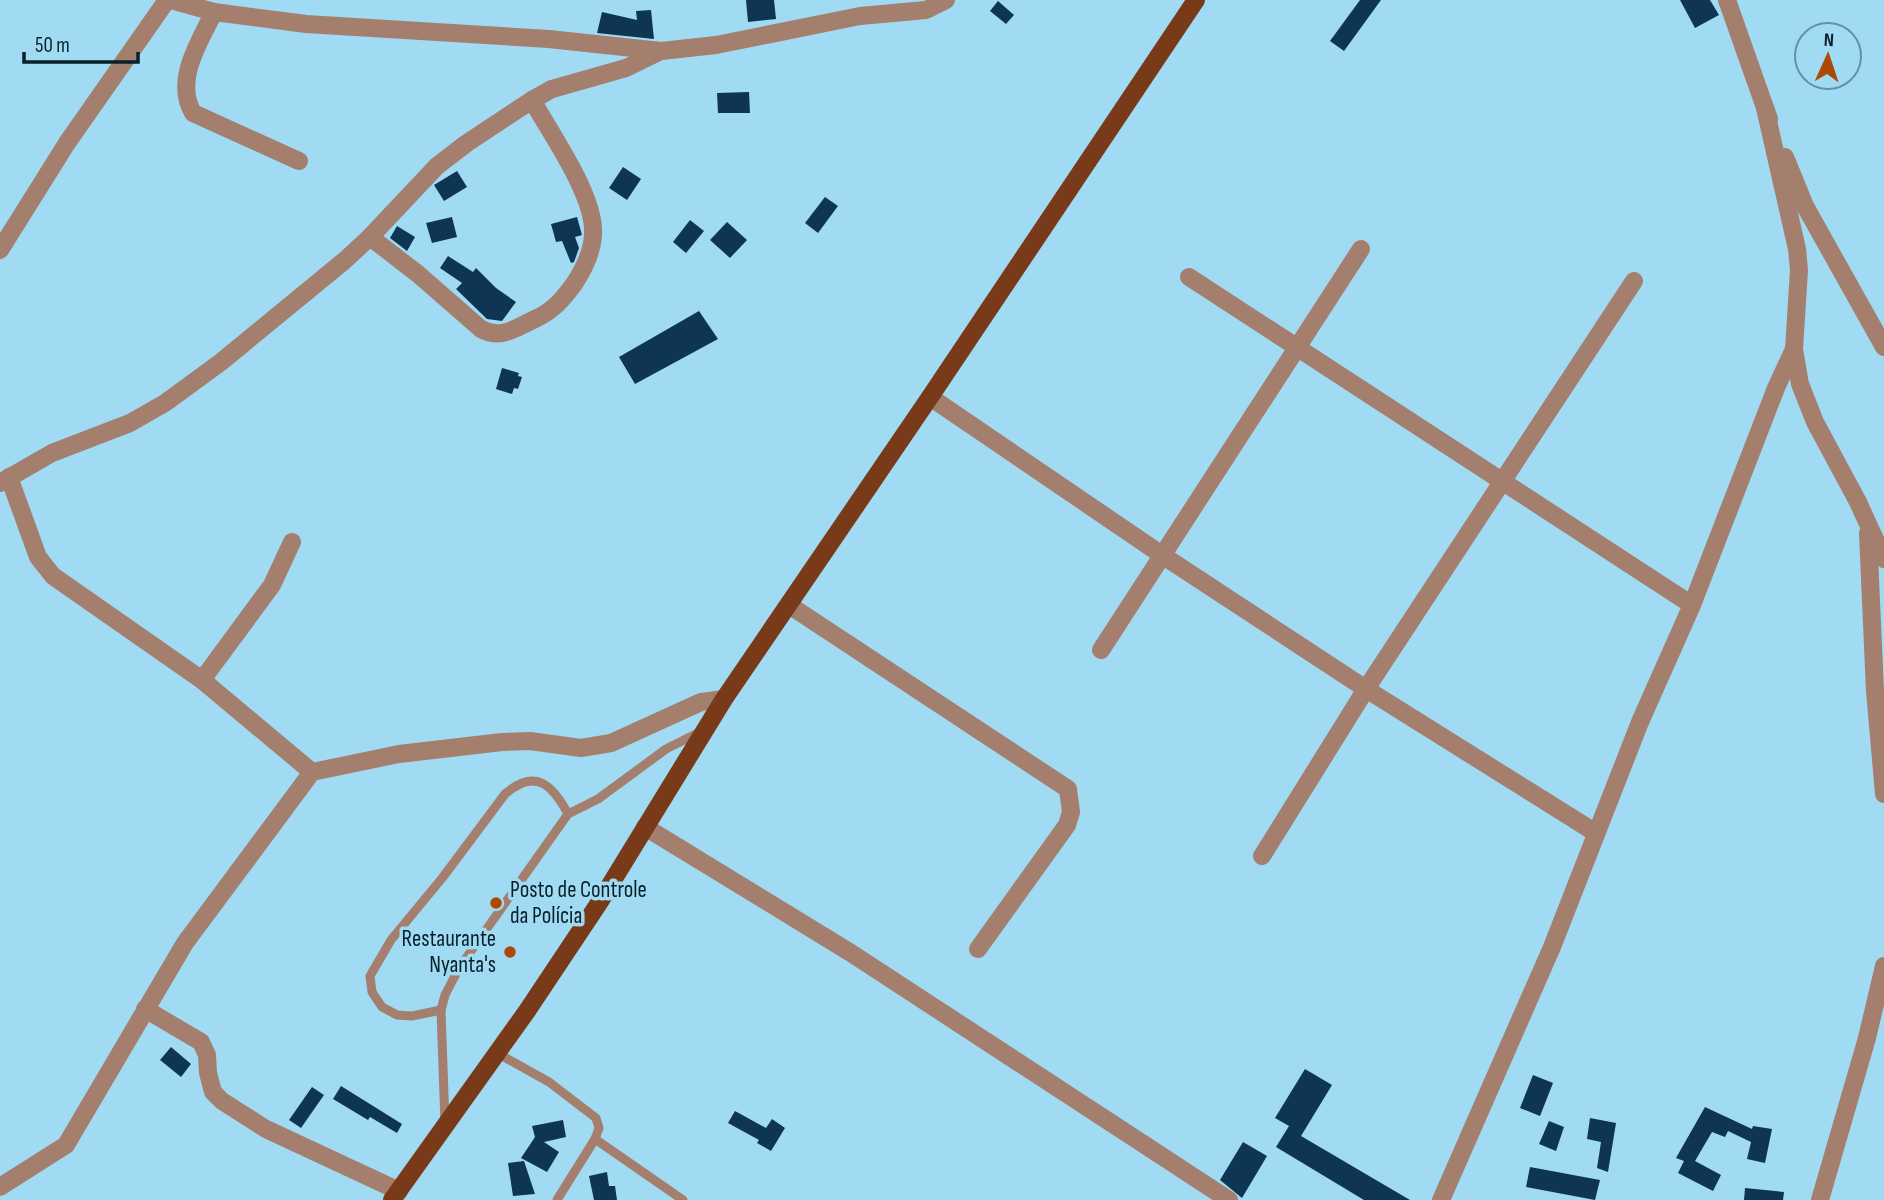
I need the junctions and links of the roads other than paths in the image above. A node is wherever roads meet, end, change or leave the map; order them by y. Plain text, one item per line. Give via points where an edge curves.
1 (169, 0) edge
2 (946, 0) edge
3 (1196, 0) edge
4 (1727, 0) edge
5 (214, 12) junction
6 (661, 51) junction
7 (531, 100) junction
8 (1765, 108) junction
9 (299, 161) dead end
10 (370, 237) junction
11 (1361, 249) dead end
12 (0, 250) edge
13 (1189, 277) dead end
14 (1634, 281) dead end
15 (1884, 346) edge
16 (1296, 347) junction
17 (1794, 349) junction
18 (930, 397) junction
19 (5, 480) edge
20 (1503, 480) junction
21 (1867, 522) junction
22 (292, 542) dead end
23 (1162, 555) junction
24 (1884, 559) edge
25 (789, 605) junction
26 (1692, 605) junction
27 (1101, 650) dead end
28 (202, 680) junction
29 (1366, 689) junction
30 (724, 699) junction
31 (706, 729) junction
32 (312, 772) junction
33 (1884, 794) edge
34 (568, 814) junction
35 (645, 827) junction
36 (1596, 833) junction
37 (1262, 856) dead end
38 (978, 949) dead end
39 (1884, 966) edge
40 (145, 1009) junction
41 (441, 1010) junction
42 (497, 1053) junction
43 (445, 1125) junction
44 (595, 1139) junction
45 (0, 1187) edge
46 (396, 1195) edge
47 (557, 1200) edge
48 (683, 1200) edge
49 (1229, 1200) edge
50 (1441, 1200) edge
51 (1819, 1200) edge

1 - 5 street
1 - 12 street via 67,143
2 - 6 street via 926,10 860,16 716,45
3 - 18 main road
4 - 8 street
5 - 6 street via 306,24
5 - 9 street via 188,69 188,104 194,113
6 - 7 street via 626,68 552,89
7 - 10 street via 437,166
7 - 10 street via 581,187 593,219 592,245 583,270 546,314 492,335
8 - 15 street via 1805,205
8 - 17 street via 1797,249
10 - 19 street via 166,403 130,424 52,453
11 - 16 street
13 - 16 street
14 - 20 street
16 - 20 street
16 - 23 street
17 - 21 street via 1800,384 1815,422
17 - 26 street
18 - 23 street
18 - 25 main road
19 - 28 street via 38,557 53,576
20 - 26 street
20 - 29 street
21 - 24 street
21 - 33 street
22 - 28 street via 272,585
23 - 27 street
23 - 29 street
25 - 30 main road
25 - 38 street via 1068,789 1071,812 1067,825
26 - 36 street
28 - 32 street
29 - 36 street
29 - 37 street
30 - 31 main road
30 - 32 street via 701,702 611,743 581,748 502,742 399,754
31 - 34 lane via 666,749 598,799
31 - 35 main road
32 - 40 street via 185,943
34 - 41 lane via 459,968
34 - 41 lane via 548,784 531,781 516,785 391,940 370,976 372,992 382,1007 405,1016
35 - 42 main road
35 - 49 street via 851,953
36 - 50 street via 1552,947
39 - 51 street
40 - 45 street via 66,1145
40 - 46 street via 201,1042 213,1092 222,1101 266,1129
41 - 43 lane
42 - 43 main road
42 - 44 lane via 549,1082 596,1118
43 - 46 main road
44 - 47 lane
44 - 48 lane

